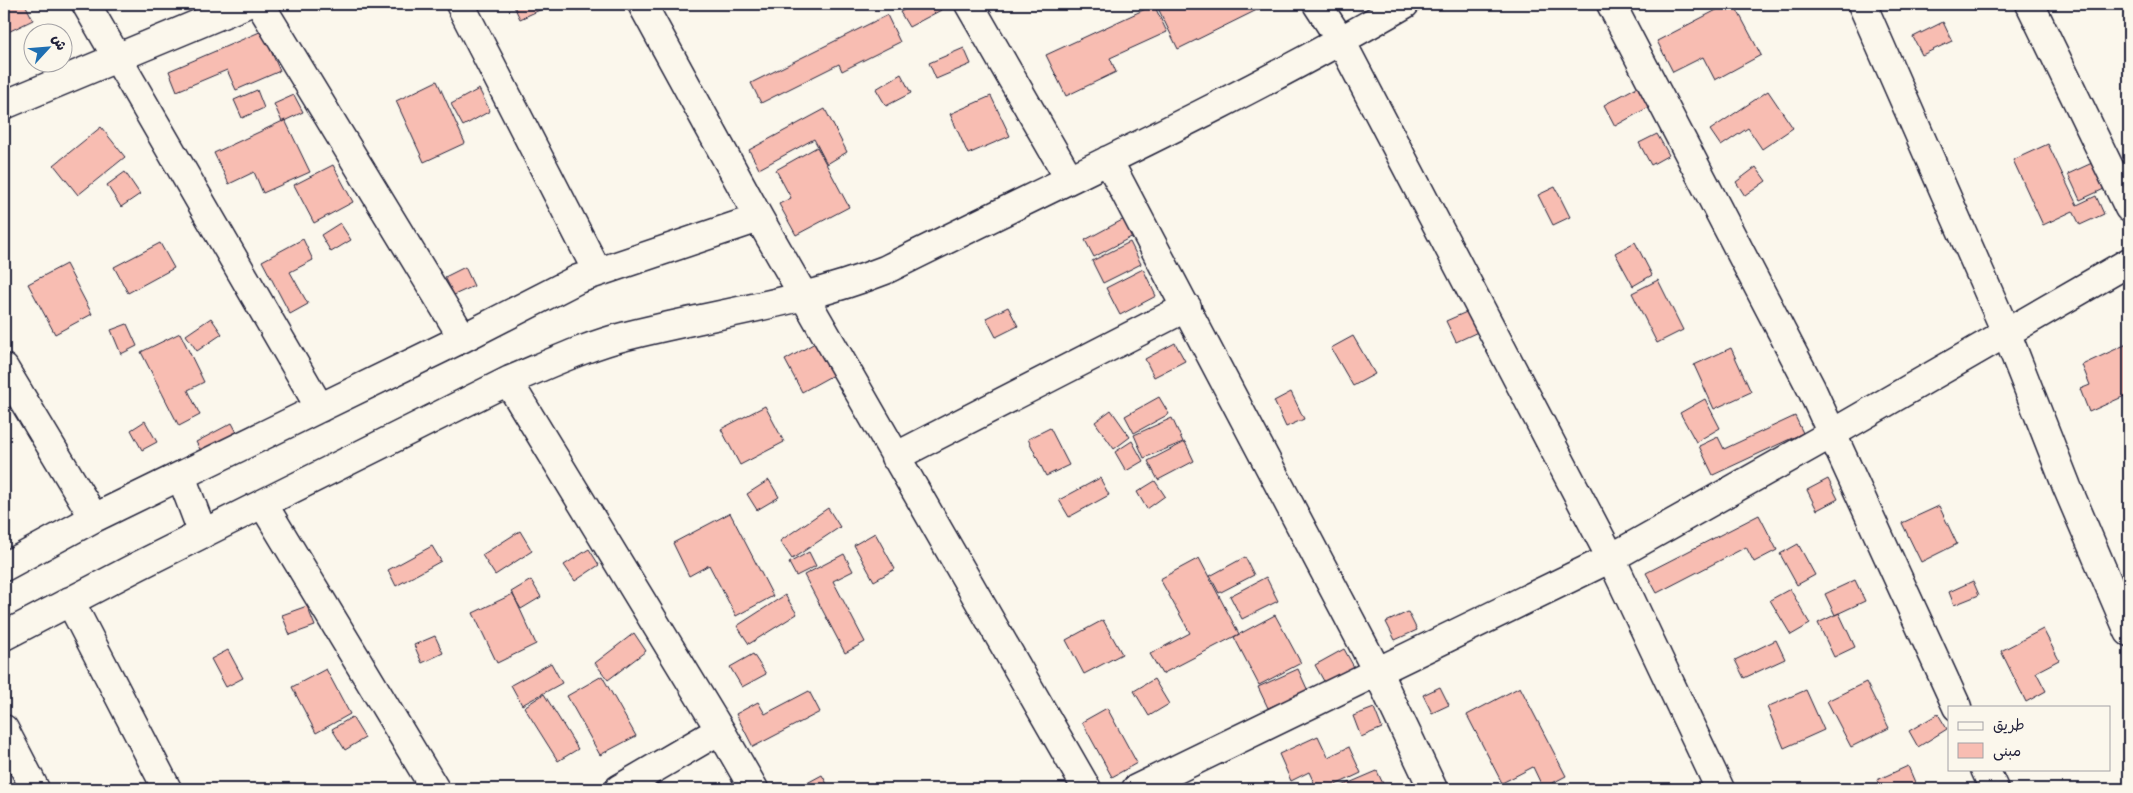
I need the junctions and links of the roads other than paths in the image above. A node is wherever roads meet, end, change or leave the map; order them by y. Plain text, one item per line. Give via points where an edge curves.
1 (86, 4) edge
2 (246, 4) edge
3 (260, 4) edge
4 (460, 4) edge
5 (642, 4) edge
6 (968, 4) edge
7 (1317, 4) edge
8 (1405, 4) edge
9 (1611, 4) edge
10 (1862, 4) edge
11 (2030, 4) edge
12 (1341, 41) junction
13 (116, 56) junction
14 (4, 105) edge
15 (1108, 160) junction
16 (1069, 178) junction
17 (2129, 208) edge
18 (758, 218) junction
19 (2129, 262) edge
20 (597, 271) junction
21 (805, 296) junction
22 (1187, 308) junction
23 (2006, 332) junction
24 (463, 338) junction
25 (4, 368) edge
26 (508, 381) junction
27 (320, 408) junction
28 (1833, 433) junction
29 (895, 457) junction
30 (181, 476) junction
31 (263, 504) junction
32 (94, 518) junction
33 (203, 534) junction
34 (1611, 558) junction
35 (4, 567) edge
36 (70, 601) junction
37 (2129, 632) edge
38 (4, 636) edge
39 (1377, 671) junction
40 (1957, 706) edge
41 (4, 729) edge
42 (720, 730) junction
43 (1985, 770) edge
44 (35, 789) edge
45 (167, 789) edge
46 (435, 789) edge
47 (619, 789) edge
48 (754, 789) edge
49 (1087, 789) edge
50 (1136, 789) edge
51 (1433, 789) edge
52 (1720, 789) edge
53 (1994, 789) edge

1 - 13 street
2 - 13 street
3 - 24 street
4 - 20 street
5 - 18 street
6 - 16 street
7 - 12 street
8 - 12 street
9 - 28 street
10 - 23 street
11 - 17 street
12 - 15 street
12 - 34 street
13 - 14 street
13 - 27 street
15 - 16 street
15 - 22 street
16 - 21 street via 885,270
18 - 20 street
18 - 21 street
19 - 23 street
20 - 24 street
21 - 26 street via 625,336
21 - 29 street
22 - 29 street
22 - 39 street
23 - 28 street
23 - 37 street
24 - 27 street
25 - 32 street
26 - 31 street
26 - 42 street
27 - 30 street
28 - 34 street
28 - 40 street
29 - 49 street
30 - 32 street
30 - 33 street
31 - 33 street
31 - 46 street
32 - 35 street
33 - 36 street
34 - 39 street
34 - 52 street
36 - 38 street
36 - 45 street
39 - 50 street
39 - 51 street
41 - 44 street
42 - 47 street
42 - 48 street
43 - 53 street

